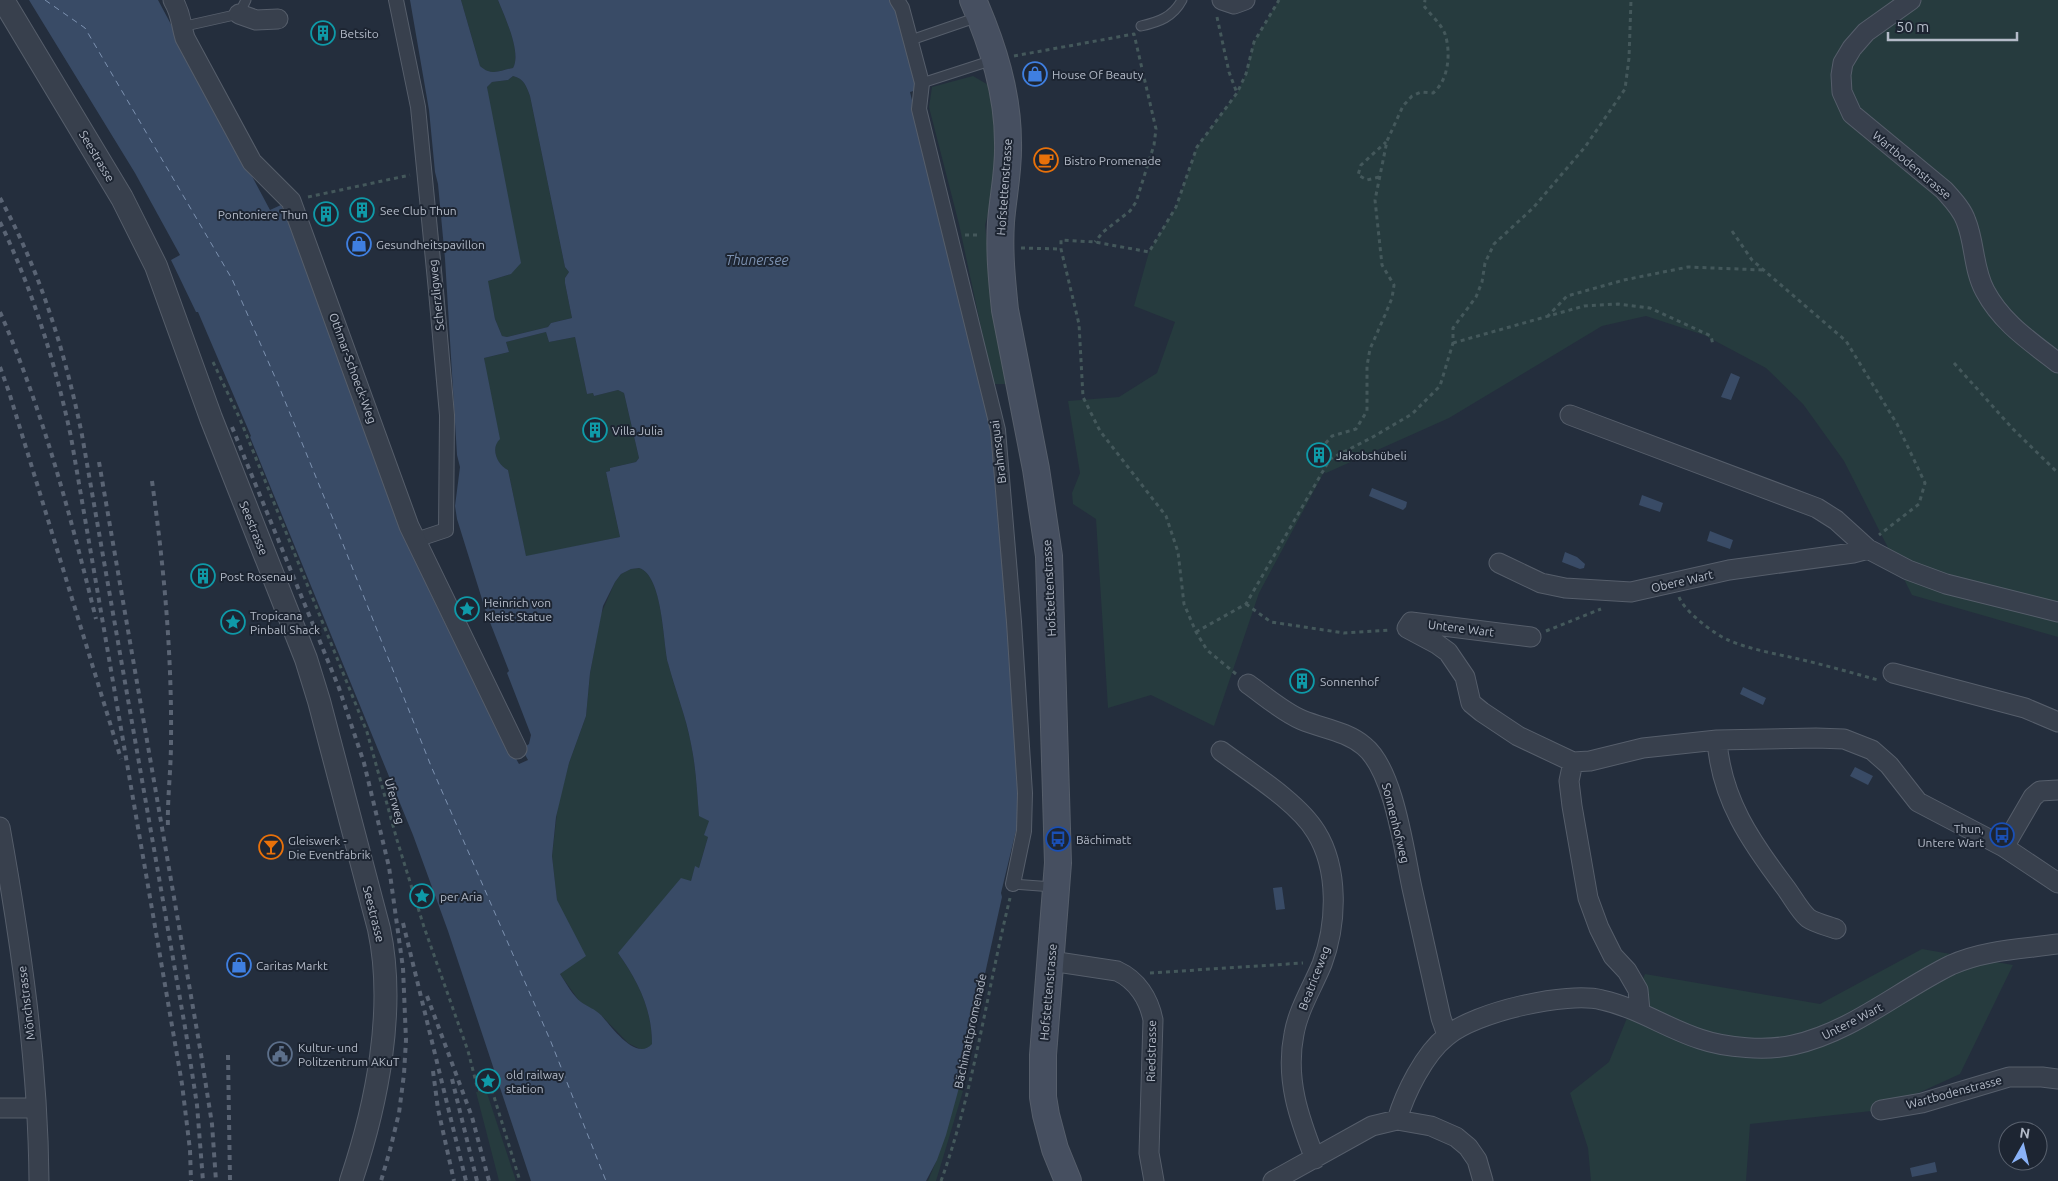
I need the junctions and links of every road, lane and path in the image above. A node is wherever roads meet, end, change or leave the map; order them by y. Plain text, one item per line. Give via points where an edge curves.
1 (4, 0) edge
2 (173, 0) edge
3 (396, 0) edge
4 (897, 0) edge
5 (1182, 0) edge
6 (1245, 0) edge
7 (1279, 0) edge
8 (1424, 0) edge
9 (1631, 0) edge
10 (1911, 0) edge
11 (1220, 5) edge
12 (242, 7) edge
13 (977, 8) edge
14 (278, 20) dead end
15 (1141, 26) dead end
16 (181, 27) junction
17 (910, 35) junction
18 (1002, 58) junction
19 (922, 83) junction
20 (1237, 93) junction
21 (1387, 141) junction
22 (423, 172) junction
23 (1379, 178) junction
24 (291, 201) junction
25 (1732, 231) dead end
26 (986, 235) dead end
27 (950, 236) junction
28 (1095, 242) junction
29 (1016, 248) dead end
30 (1061, 249) junction
31 (1764, 270) junction
32 (1546, 317) junction
33 (1453, 343) junction
34 (1713, 345) dead end
35 (2058, 362) edge
36 (1954, 363) dead end
37 (1570, 415) dead end
38 (240, 419) dead end
39 (1330, 458) junction
40 (2058, 473) edge
41 (416, 540) junction
42 (1866, 547) junction
43 (1499, 563) dead end
44 (1675, 583) junction
45 (1631, 592) junction
46 (1246, 604) junction
47 (2058, 612) edge
48 (1407, 628) junction
49 (1196, 632) junction
50 (1531, 637) joint
51 (1893, 673) joint
52 (1248, 684) joint
53 (2058, 722) edge
54 (1718, 740) junction
55 (517, 749) dead end
56 (1221, 751) dead end
57 (1572, 762) junction
58 (2058, 790) edge
59 (0, 827) edge
60 (2004, 847) junction
61 (2058, 882) edge
62 (1014, 884) junction
63 (1057, 888) junction
64 (1836, 929) dead end
65 (2058, 944) edge
66 (1051, 962) junction
67 (1322, 962) junction
68 (1126, 975) junction
69 (1640, 1012) junction
70 (1447, 1036) junction
71 (2058, 1079) edge
72 (0, 1108) edge
73 (36, 1108) junction
74 (1881, 1110) dead end
75 (1397, 1120) junction
76 (1315, 1159) junction
77 (39, 1181) edge
78 (351, 1181) edge
79 (520, 1181) edge
80 (941, 1181) edge
81 (1068, 1181) edge
82 (1154, 1181) edge
83 (1273, 1181) edge
84 (1483, 1181) edge

1 - 78 street, Seestrasse via 122,198 156,266 211,418 306,659 319,701 384,959 381,1051 372,1103
2 - 16 street, Othmar-Schoeck-Weg via 181,13
3 - 22 street, Scherzligweg via 418,107
4 - 17 street, Brahmsquai
5 - 15 lane via 1172,14 1161,21
6 - 11 street
7 - 20 path via 1254,42 1246,74
8 - 21 path via 1424,6 1445,32 1448,53 1445,75 1440,88 1433,93 1420,92 1403,106
9 - 33 path via 1625,89 1585,147 1533,208 1494,244 1476,297 1453,328
10 - 35 street, Wartbodenstrasse via 1866,32 1852,48 1843,64 1842,92 1852,114 1944,190 1956,204 1966,220 1984,290 2018,334
11 - 20 path via 1217,18
12 - 14 street via 256,20
12 - 16 lane
13 - 17 lane
13 - 18 main road, Hofstettenstrasse
16 - 24 street, Othmar-Schoeck-Weg via 252,162
17 - 19 street, Brahmsquai
18 - 19 lane
18 - 28 path via 1134,34 1156,129 1154,146 1136,202
18 - 63 main road, Hofstettenstrasse via 1008,155 1001,223 1002,279 1049,556
19 - 27 street, Brahmsquai via 919,109
20 - 28 path via 1197,147 1176,207 1149,252
21 - 23 path
21 - 23 path via 1361,165 1358,175 1367,180
22 - 24 path
22 - 41 street, Scherzligweg via 447,415 446,530
23 - 39 path via 1375,200 1378,241 1382,265 1394,285 1392,298 1370,349 1367,411 1356,430 1332,436 1325,444
24 - 41 street, Othmar-Schoeck-Weg
25 - 31 path via 1752,260
26 - 27 path
27 - 62 street, Brahmsquai via 998,430 1025,794 1024,831
28 - 30 path via 1061,240
29 - 30 path
30 - 49 path via 1079,324 1083,396 1100,431 1166,516 1178,552 1184,604
31 - 32 path via 1688,267 1624,280 1567,296
31 - 42 path via 1846,341 1897,424 1925,484 1919,504
32 - 33 path
32 - 34 path via 1584,306 1618,304 1650,308 1711,336
33 - 39 path via 1440,386 1412,414
36 - 40 path
37 - 42 street via 1817,508
38 - 79 path, Uferweg via 367,732 424,928 468,1051 478,1090 491,1087
39 - 46 path
41 - 55 street, Othmar-Schoeck-Weg
42 - 44 street, Obere Wart via 1853,553 1729,570
42 - 47 street via 1908,570 1946,584
43 - 45 street, Obere Wart via 1541,583
44 - 45 street, Obere Wart
44 - 51 path via 1681,604 1726,639 1889,684
45 - 50 path via 1626,599
46 - 48 path via 1271,622 1309,628 1344,633
46 - 49 path
48 - 50 street, Untere Wart via 1411,622
48 - 57 street, Untere Wart via 1448,652 1466,677 1472,703 1482,712 1518,736
49 - 52 path via 1207,650
51 - 53 street via 2026,708
52 - 70 street, Sonnenhofweg via 1301,720 1350,736 1374,756 1398,821
54 - 57 street via 1643,748 1590,761
54 - 60 street via 1816,738 1844,739 1860,744 1889,764 1918,802
54 - 64 street via 1718,754 1728,795 1740,821 1808,918
56 - 67 street, Beatriceweg via 1294,808 1315,830 1323,846 1329,864 1332,904 1330,937
57 - 69 street via 1569,780 1572,806 1588,898 1613,956 1628,970 1638,990
58 - 60 street via 2040,791 2033,797
59 - 73 street, Mönchstrasse via 28,1012
60 - 61 street
62 - 63 lane
62 - 80 path, Bächimattpromenade via 994,960 961,1118
63 - 66 main road, Hofstettenstrasse
65 - 69 street, Untere Wart via 1980,954 1952,965 1825,1036 1792,1046 1745,1048 1700,1039
66 - 68 street via 1105,968
66 - 81 main road, Hofstettenstrasse via 1043,1097 1053,1141
67 - 68 path
67 - 76 street, Beatriceweg via 1298,1020 1292,1045 1294,1096
68 - 82 street, Riedstrasse via 1147,1000 1153,1020 1149,1153
69 - 70 street, Untere Wart via 1600,999 1573,997 1519,1006 1482,1017
70 - 75 street, Untere Wart via 1424,1064
71 - 74 street, Wartbodenstrasse via 2009,1077 1922,1103
72 - 73 street
73 - 77 street, Mönchstrasse
75 - 76 street via 1372,1126
75 - 84 street via 1431,1126 1456,1138 1477,1160
76 - 83 street

